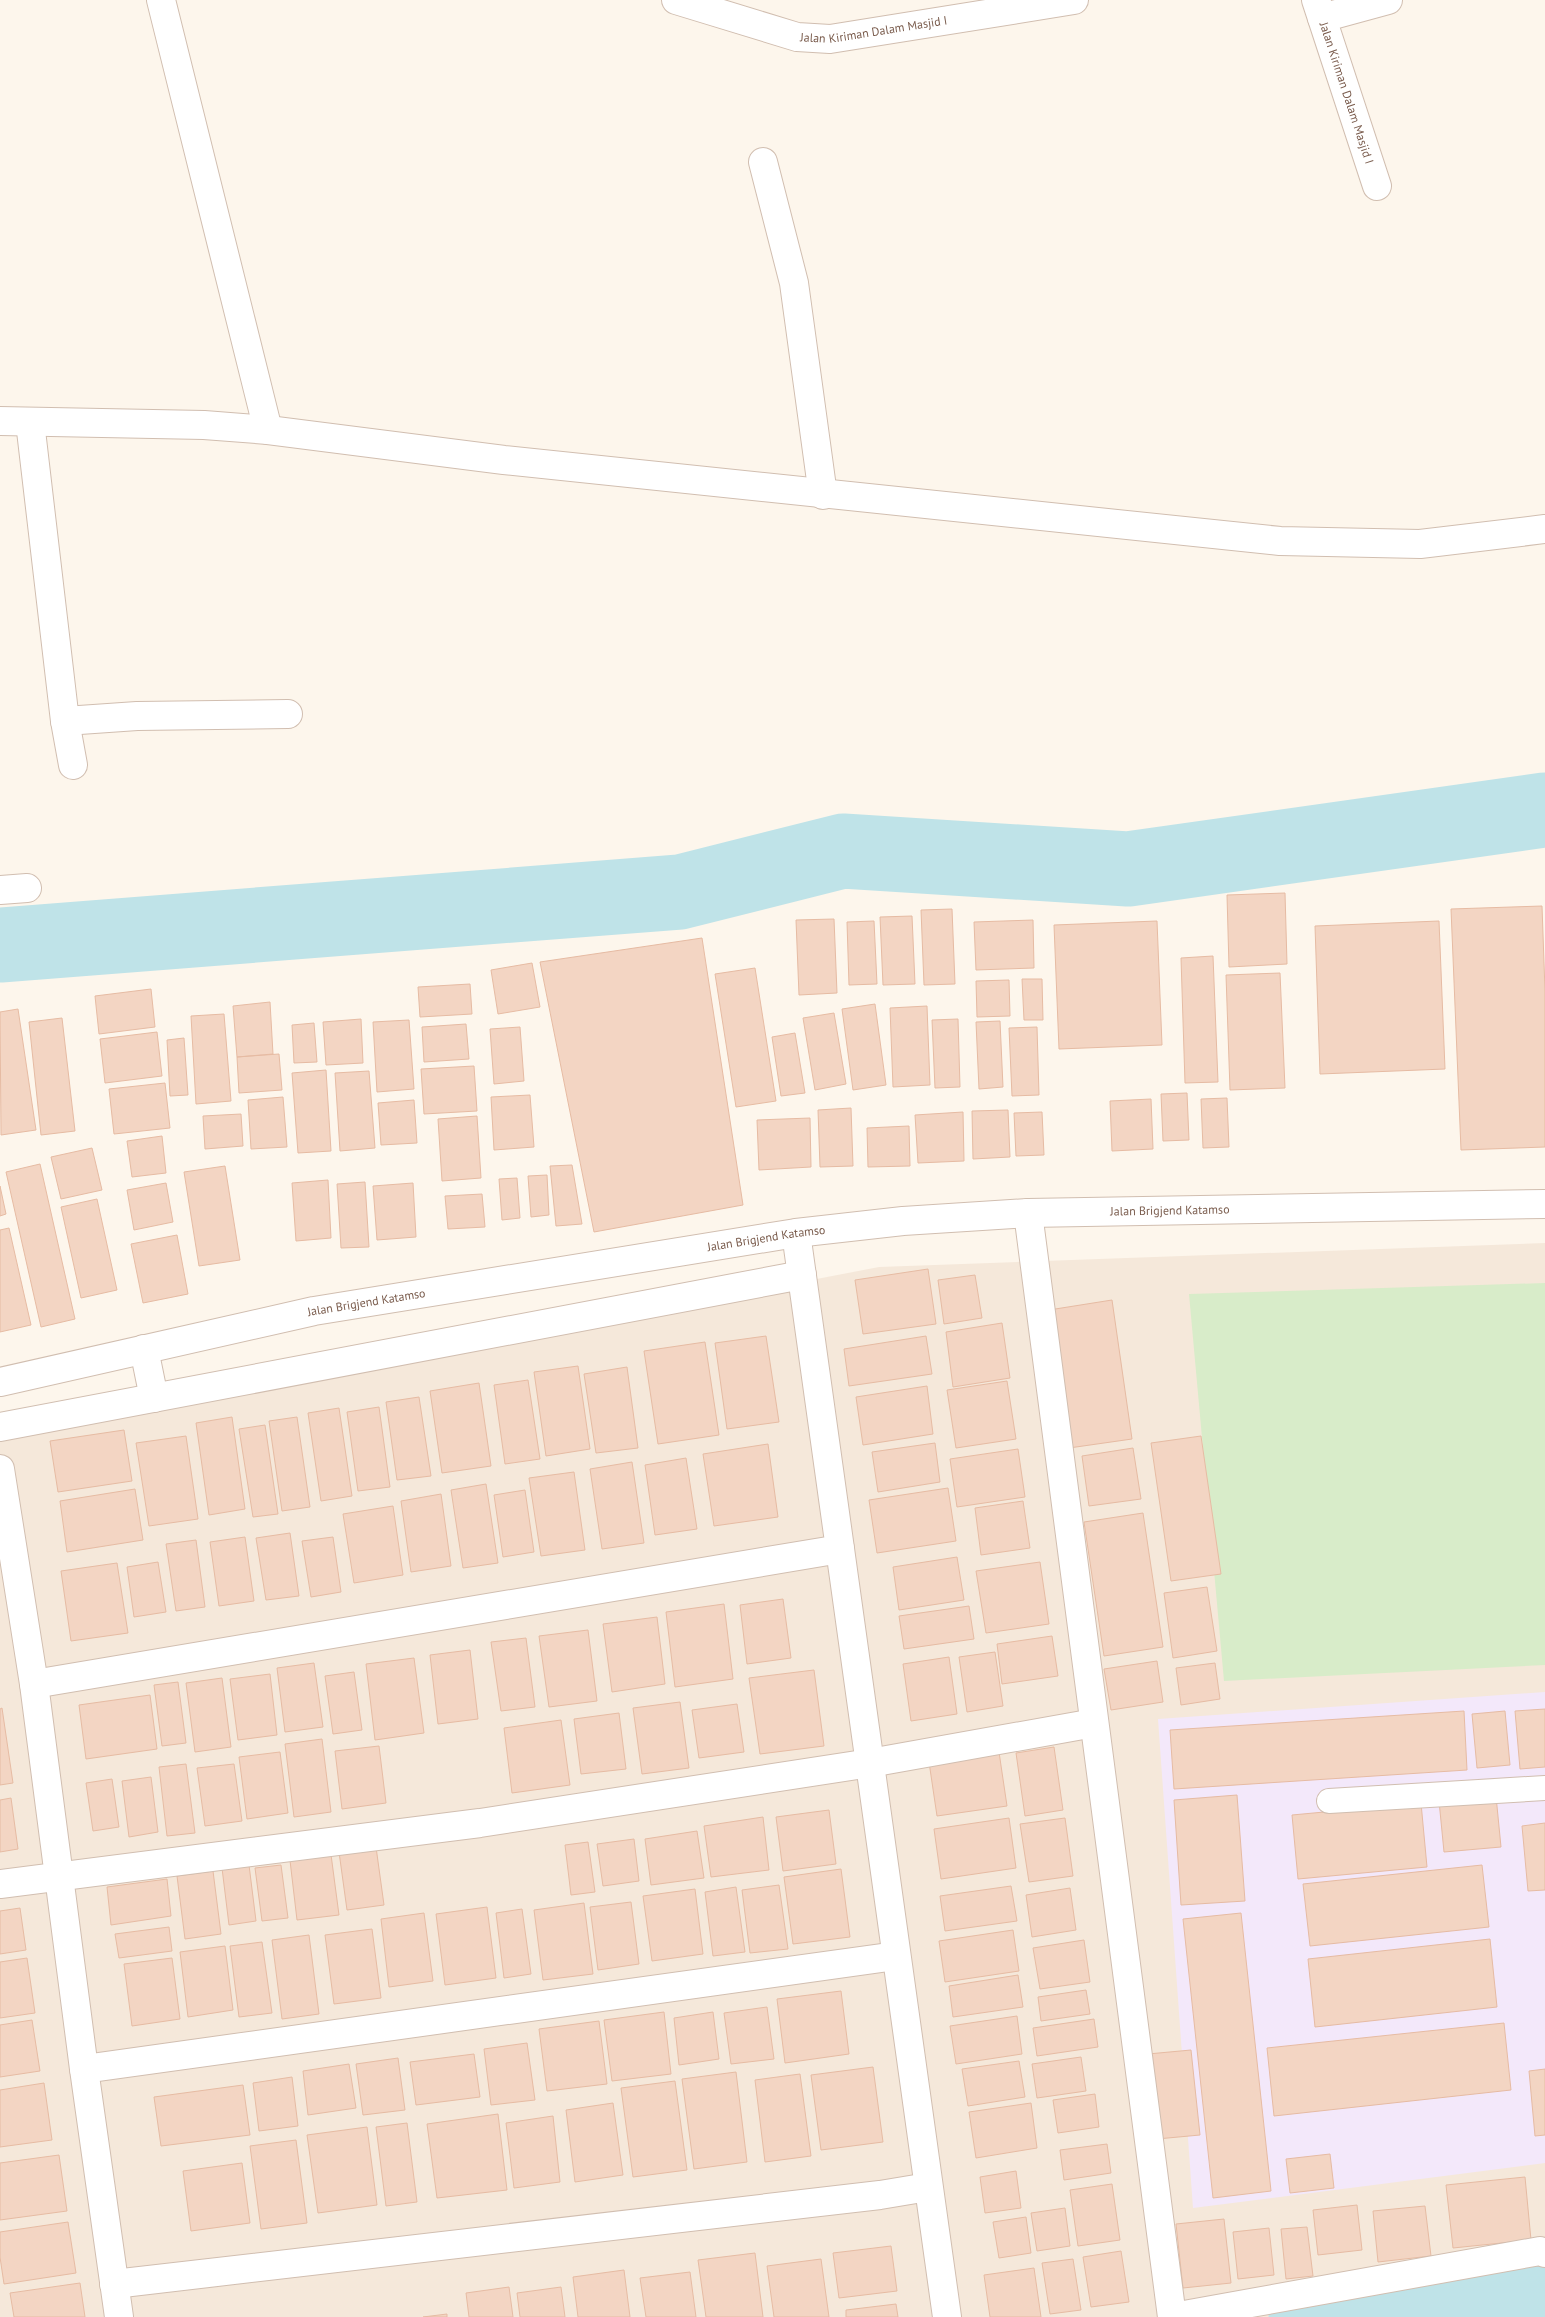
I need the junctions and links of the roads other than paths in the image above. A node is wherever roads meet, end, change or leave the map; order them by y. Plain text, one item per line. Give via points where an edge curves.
1 (161, 0) edge
2 (676, 0) edge
3 (1070, 0) edge
4 (1388, 0) edge
5 (1319, 9) edge
6 (763, 162) dead end
7 (1377, 186) dead end
8 (0, 421) edge
9 (30, 422) junction
10 (268, 430) junction
11 (823, 495) junction
12 (1545, 529) edge
13 (288, 714) dead end
14 (65, 721) junction
15 (73, 765) dead end
16 (27, 888) dead end
17 (0, 890) edge
18 (1545, 1204) edge
19 (1028, 1213) junction
20 (796, 1233) junction
21 (802, 1275) junction
22 (144, 1349) junction
23 (0, 1382) edge
24 (154, 1398) junction
25 (0, 1427) edge
26 (0, 1469) edge
27 (840, 1549) junction
28 (34, 1684) junction
29 (1094, 1723) junction
30 (870, 1763) junction
31 (1545, 1788) edge
32 (1329, 1801) dead end
33 (60, 1877) junction
34 (0, 1884) edge
35 (896, 1956) junction
36 (84, 2069) junction
37 (928, 2187) junction
38 (1545, 2253) edge
39 (114, 2284) junction
40 (119, 2317) edge
41 (947, 2317) edge
42 (1172, 2317) edge

1 - 10 street
2 - 3 street, Jalan Kiriman Dalam Masjid I via 798,37 830,39
4 - 5 street
5 - 7 street, Jalan Kiriman Dalam Masjid I
6 - 11 street via 794,283
8 - 9 street
9 - 10 street via 204,425
9 - 14 street
10 - 11 street
11 - 12 street via 1280,541 1420,544
13 - 14 street via 137,716
14 - 15 street
16 - 17 street
18 - 19 street, Jalan Brigjend Katamso
19 - 20 street, Jalan Brigjend Katamso via 903,1221
19 - 29 street
20 - 21 street
20 - 22 street, Jalan Brigjend Katamso via 314,1311
21 - 24 street
21 - 27 street
22 - 23 street, Jalan Brigjend Katamso
22 - 24 street
24 - 25 street
26 - 28 street
27 - 28 street
27 - 30 street
28 - 33 street
29 - 30 street
29 - 42 street
30 - 33 street via 480,1823
30 - 35 street
31 - 32 lane
33 - 34 street
33 - 36 street
35 - 36 street
35 - 37 street
36 - 39 street
37 - 39 street
37 - 41 street
38 - 42 street via 1540,2251
39 - 40 street

